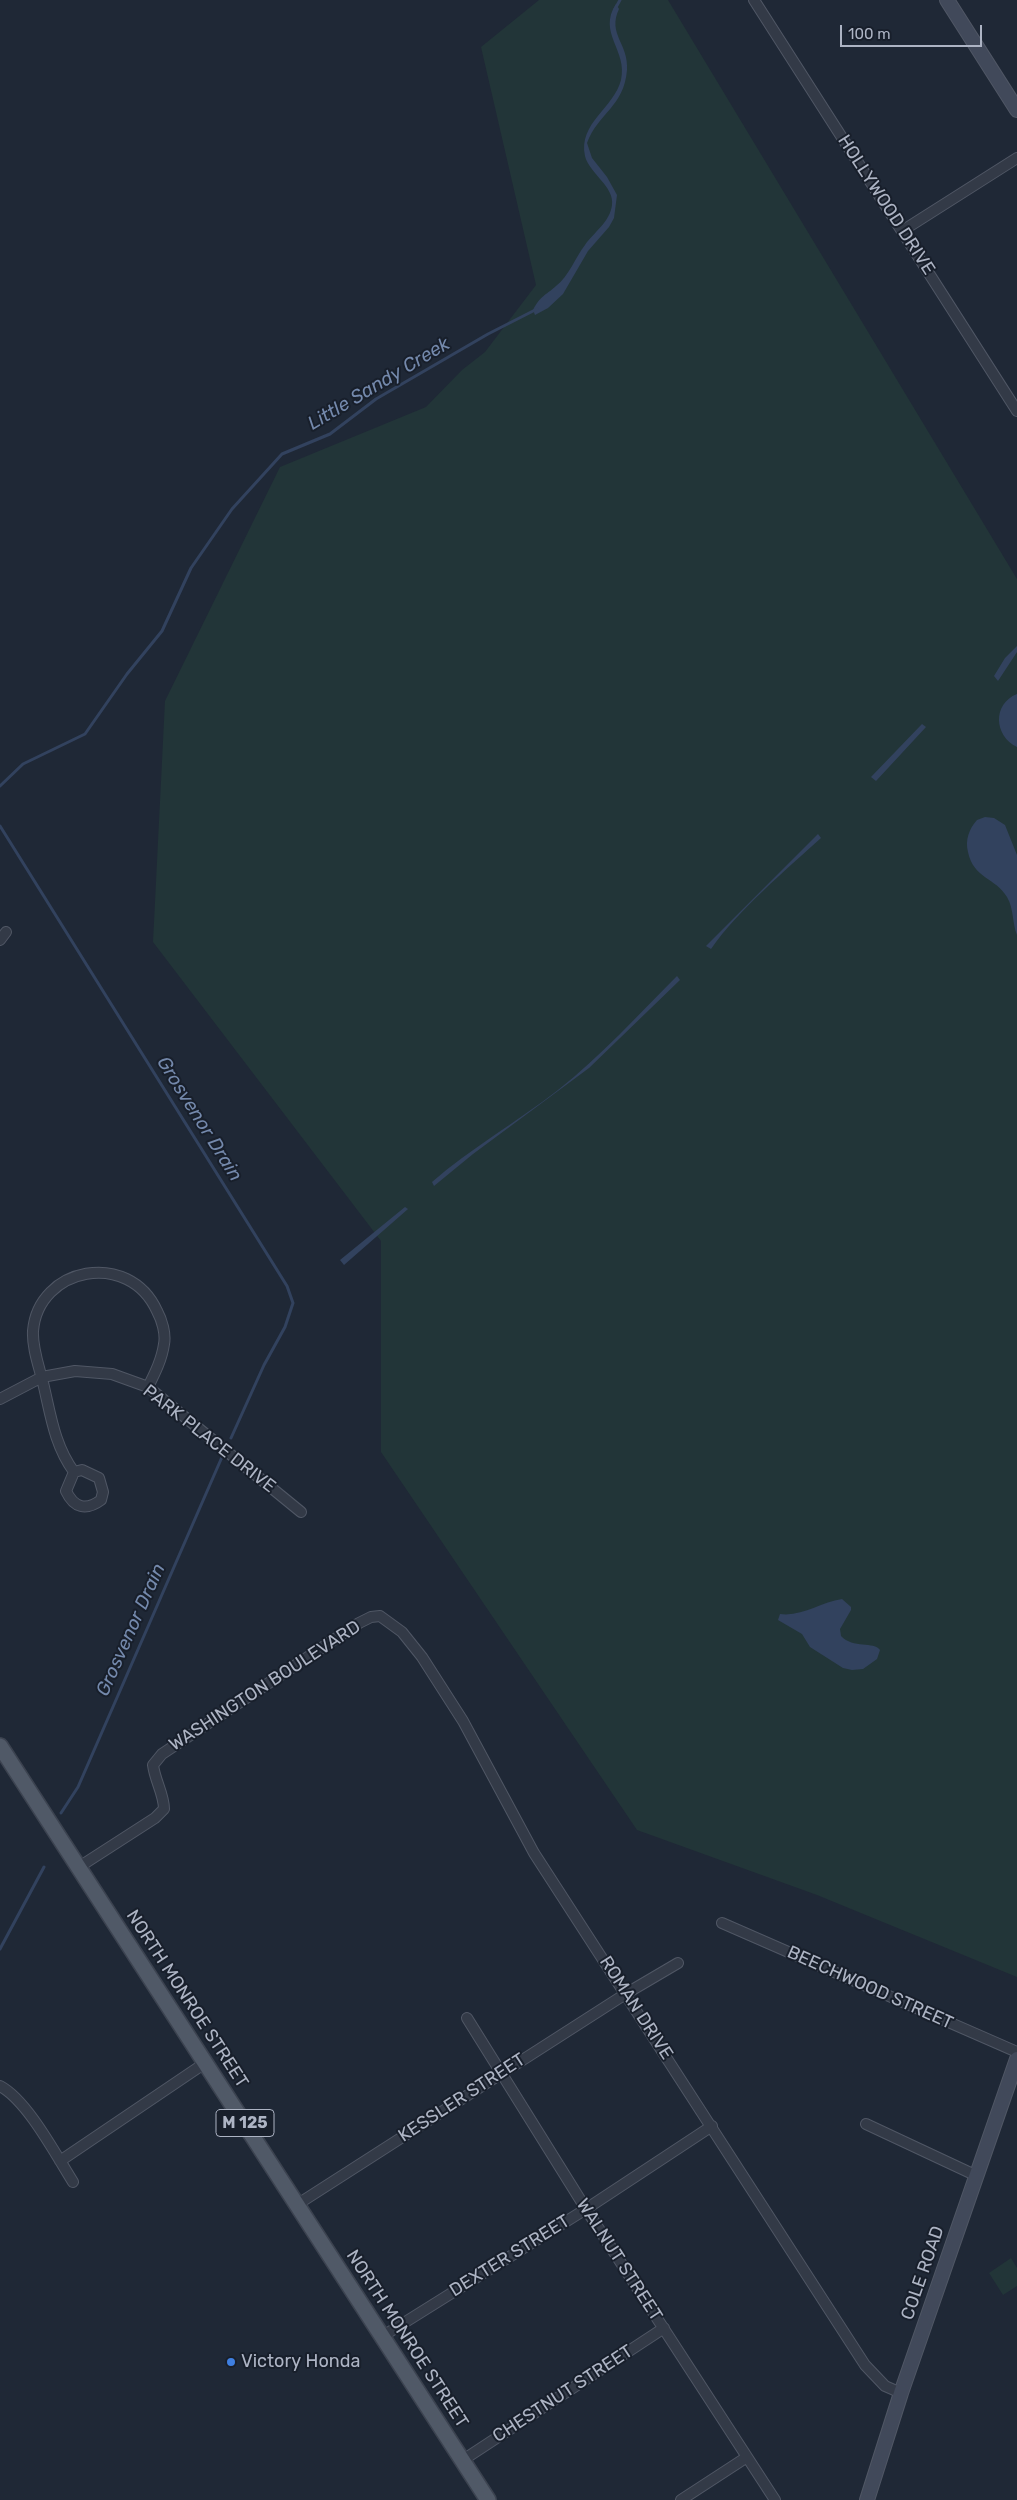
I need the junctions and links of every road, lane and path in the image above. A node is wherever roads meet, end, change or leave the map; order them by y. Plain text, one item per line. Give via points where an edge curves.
1 (754, 0) edge
2 (947, 0) edge
3 (1017, 110) edge
4 (1017, 158) edge
5 (902, 231) junction
6 (1017, 410) edge
7 (42, 1377) junction
8 (148, 1387) junction
9 (0, 1399) edge
10 (74, 1472) dead end
11 (301, 1512) dead end
12 (380, 1616) joint
13 (0, 1746) edge
14 (80, 1867) junction
15 (722, 1924) dead end
16 (678, 1963) dead end
17 (627, 1993) junction
18 (467, 2018) dead end
19 (1017, 2052) edge
20 (1017, 2059) edge
21 (205, 2063) junction
22 (500, 2074) junction
23 (0, 2086) edge
24 (866, 2124) dead end
25 (712, 2126) junction
26 (60, 2161) junction
27 (977, 2176) junction
28 (73, 2182) dead end
29 (298, 2204) junction
30 (586, 2209) junction
31 (664, 2328) junction
32 (383, 2336) junction
33 (901, 2392) junction
34 (747, 2457) junction
35 (463, 2460) junction
36 (488, 2500) edge
37 (681, 2500) edge
38 (775, 2500) edge
39 (867, 2500) edge

1 - 5 street, HOLLYWOOD DRIVE
2 - 3 street
4 - 5 street
5 - 6 street, HOLLYWOOD DRIVE
7 - 8 street, PARK PLACE DRIVE via 93,1371
7 - 8 street via 33,1331 43,1304 64,1282 77,1275 90,1271 106,1272 123,1276 136,1284 152,1300 162,1321 165,1342
7 - 9 street, PARK PLACE DRIVE
7 - 10 street via 62,1456
8 - 11 street, PARK PLACE DRIVE
12 - 14 street, WASHINGTON BOULEVARD via 359,1622 162,1754 153,1766 164,1809
12 - 17 street, ROMAN DRIVE via 402,1632 422,1657 463,1721 534,1853
13 - 14 main road, NORTH MONROE STREET / M 125
14 - 21 main road, NORTH MONROE STREET / M 125
15 - 19 street, BEECHWOOD STREET
16 - 17 street, KESSLER STREET
17 - 22 street, KESSLER STREET
17 - 25 street, ROMAN DRIVE
18 - 22 street, WALNUT STREET
20 - 27 street, COLE ROAD
21 - 26 street
21 - 29 main road, NORTH MONROE STREET / M 125
22 - 29 street, KESSLER STREET
22 - 30 street, WALNUT STREET
23 - 26 street via 22,2104
24 - 27 street
25 - 30 street, DEXTER STREET
25 - 33 street, ROMAN DRIVE via 865,2365 885,2386
26 - 28 street
27 - 33 street, COLE ROAD
29 - 32 main road, NORTH MONROE STREET / M 125
30 - 31 street, WALNUT STREET
30 - 32 street, DEXTER STREET
31 - 34 street, WALNUT STREET
31 - 35 street, CHESTNUT STREET
32 - 35 main road, NORTH MONROE STREET / M 125
33 - 39 street, COLE ROAD
34 - 37 street
34 - 38 street, WALNUT STREET
35 - 36 main road, NORTH MONROE STREET / M 125

